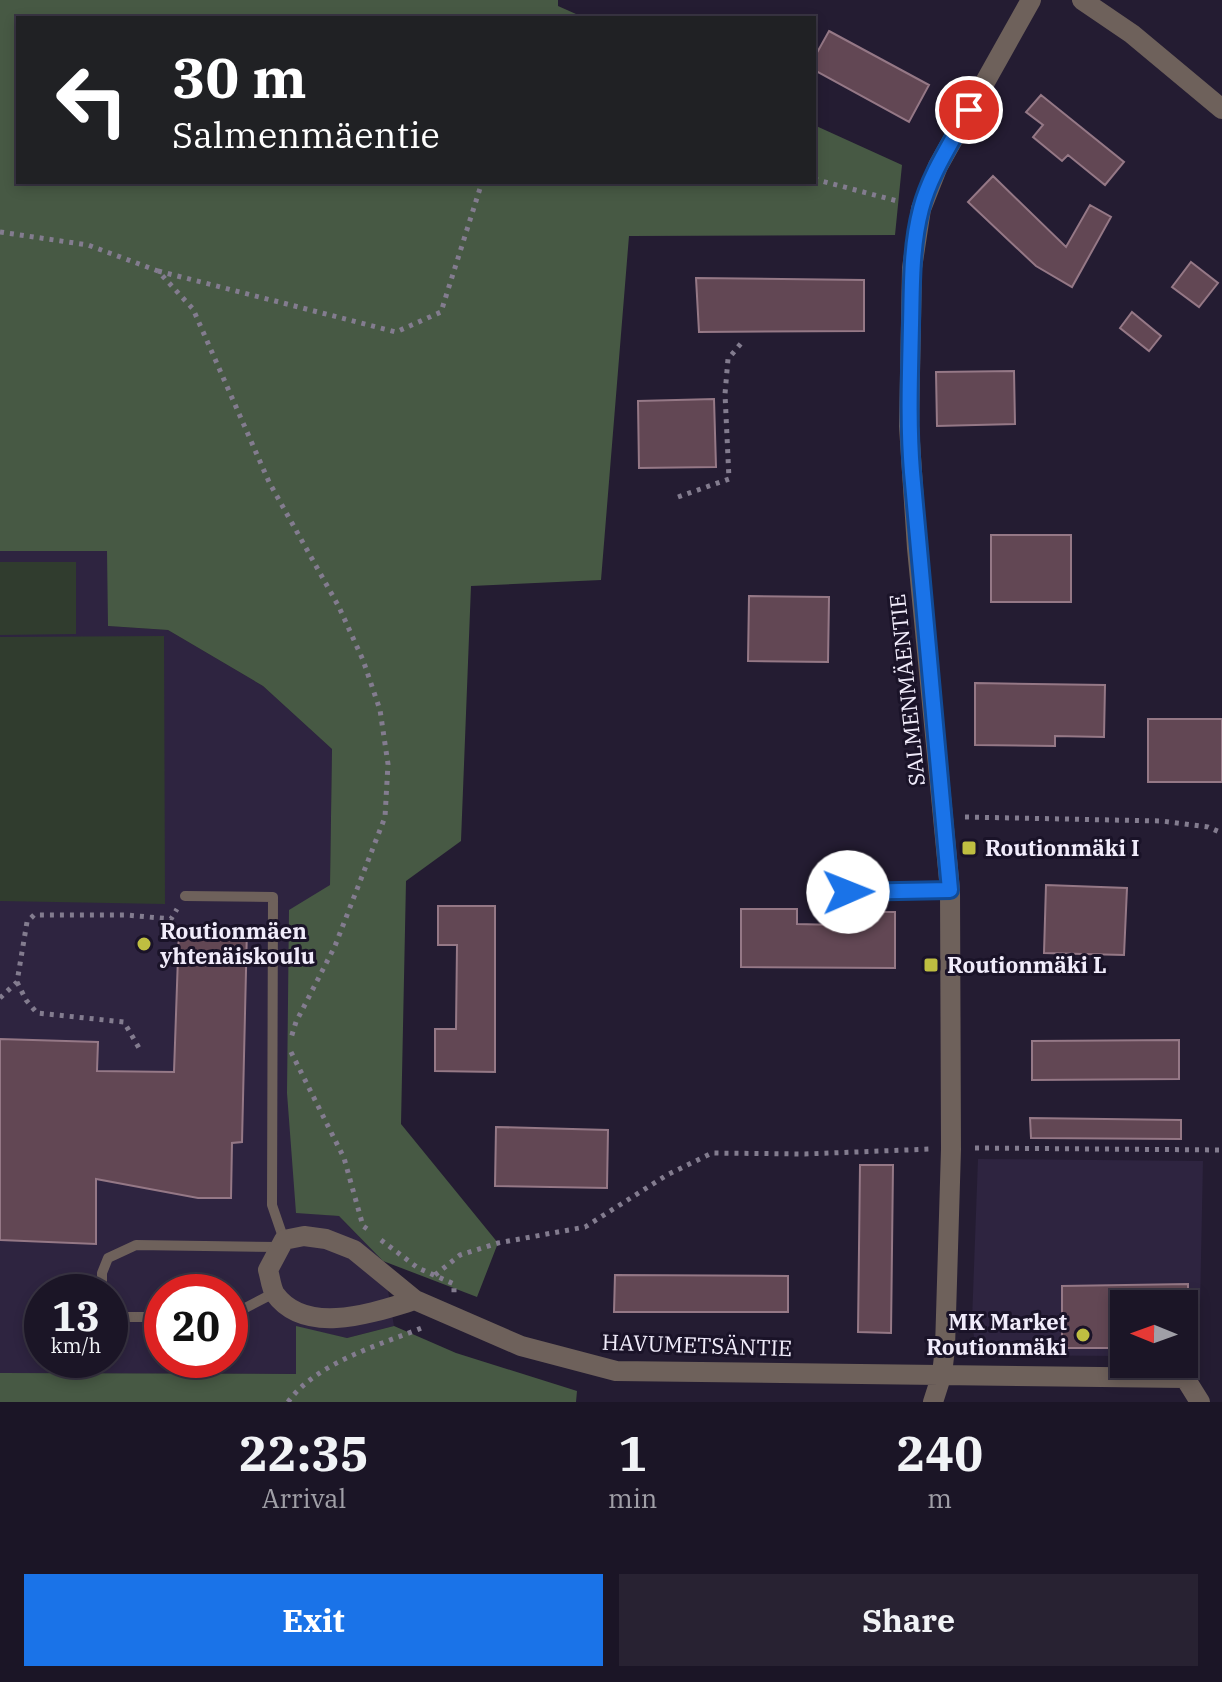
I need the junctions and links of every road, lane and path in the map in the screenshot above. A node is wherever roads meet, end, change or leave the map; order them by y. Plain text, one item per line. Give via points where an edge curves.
1 (1031, 0) edge
2 (1082, 0) edge
3 (1222, 109) edge
4 (816, 179) edge
5 (481, 184) edge
6 (921, 209) junction
7 (0, 232) edge
8 (158, 271) junction
9 (743, 341) dead end
10 (678, 497) dead end
11 (944, 816) junction
12 (1222, 833) edge
13 (950, 890) junction
14 (848, 892) dead end
15 (185, 896) joint
16 (17, 982) junction
17 (0, 998) edge
18 (139, 1048) dead end
19 (936, 1148) dead end
20 (975, 1148) dead end
21 (1222, 1150) edge
22 (281, 1244) junction
23 (102, 1274) edge
24 (435, 1275) junction
25 (274, 1293) junction
26 (415, 1300) junction
27 (248, 1307) edge
28 (454, 1315) junction
29 (942, 1374) junction
30 (288, 1402) edge
31 (933, 1402) edge
32 (1200, 1402) edge

1 - 6 street, SALMENMÄENTIE via 938,166
2 - 3 street
4 - 6 path
5 - 8 path via 441,312 396,332
6 - 11 street, SALMENMÄENTIE via 912,268 909,426
7 - 8 path via 88,245
8 - 24 path via 193,309 269,482 339,607 380,710 388,764 385,817 289,1047 344,1158 363,1226
9 - 10 path via 728,359 729,479
11 - 12 path via 1162,821
11 - 13 street, SALMENMÄENTIE
13 - 14 lane
13 - 29 street, SALMENMÄENTIE via 951,1149
15 - 16 path via 171,919 34,915 27,922
15 - 22 lane via 273,897 272,1205
16 - 17 path
16 - 18 path via 37,1013 124,1022
19 - 24 path via 712,1153 585,1227 485,1247 460,1255
20 - 21 path
22 - 23 lane via 136,1245 108,1258
22 - 25 street via 268,1270
22 - 26 street, HAVUMETSÄNTIE via 304,1236 354,1250
24 - 28 path via 454,1284
25 - 26 street via 293,1308 327,1318
25 - 27 lane
26 - 28 street, HAVUMETSÄNTIE
28 - 29 street, HAVUMETSÄNTIE via 521,1346 616,1371
28 - 30 path via 347,1359 299,1387
29 - 31 street, SALMENMÄENTIE
29 - 32 street, HAVUMETSÄNTIE via 1185,1378

